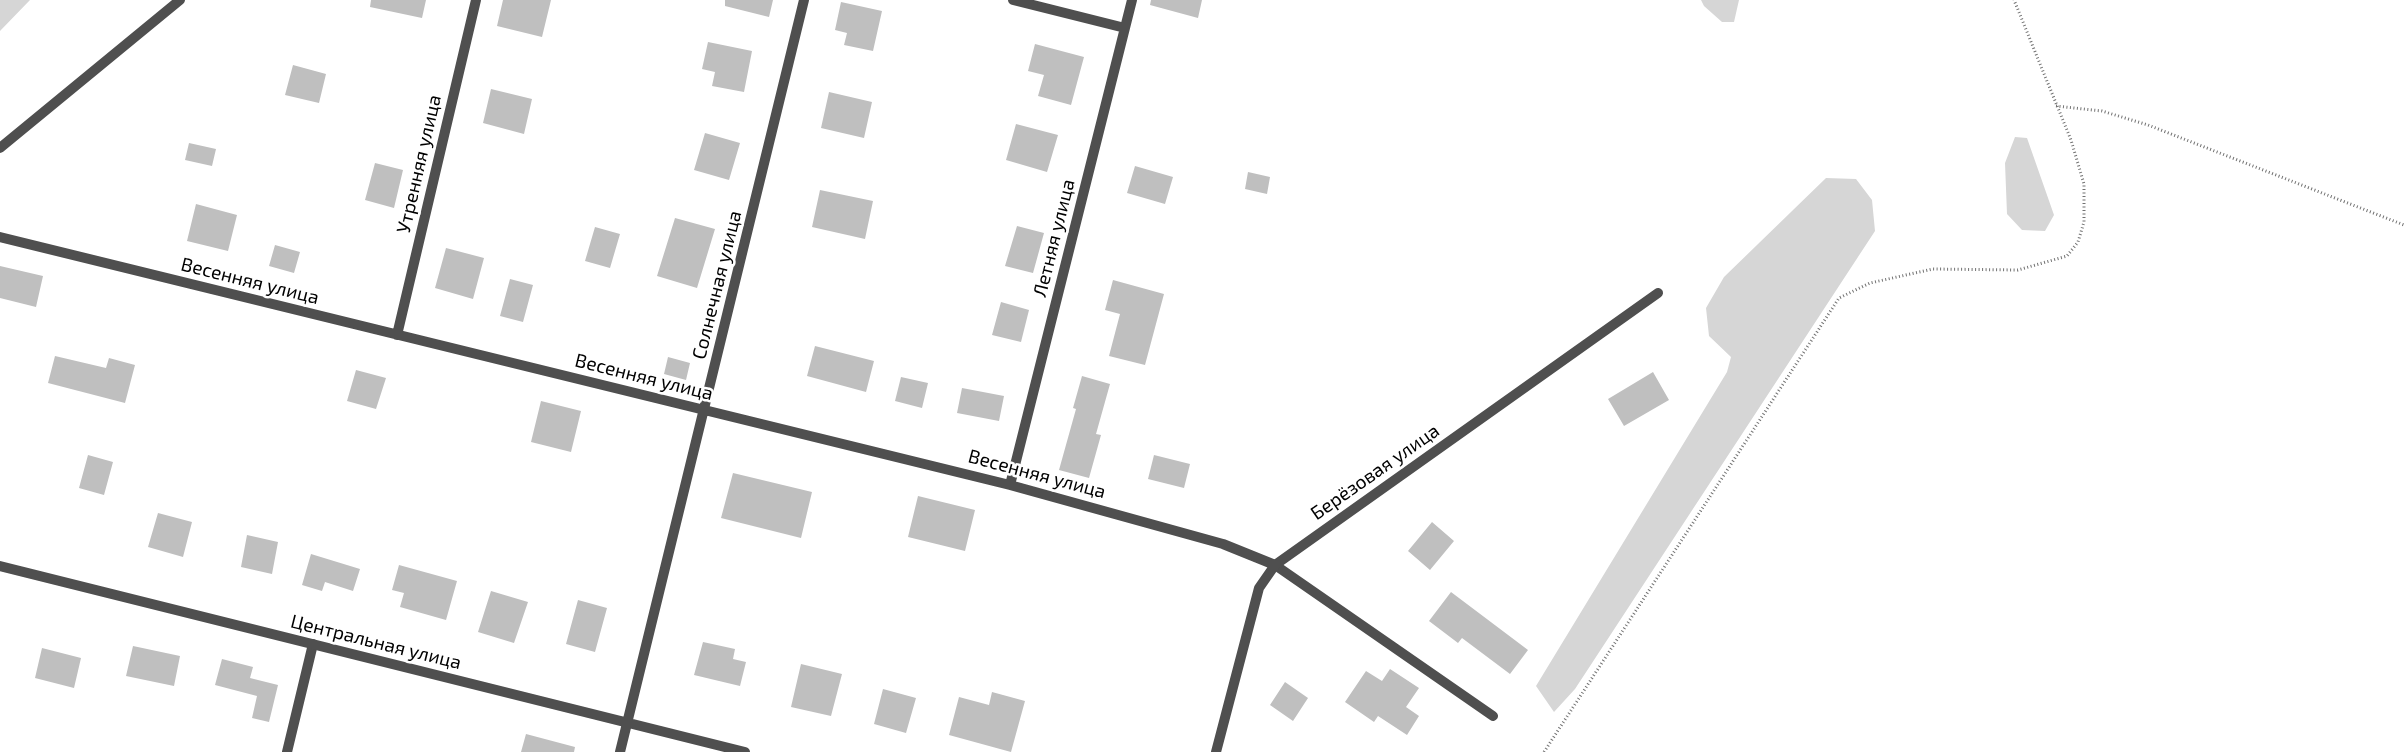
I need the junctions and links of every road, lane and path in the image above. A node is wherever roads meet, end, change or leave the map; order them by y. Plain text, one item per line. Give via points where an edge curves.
1 (180, 0) edge
2 (476, 0) edge
3 (804, 0) edge
4 (1013, 0) edge
5 (1132, 0) edge
6 (2014, 0) edge
7 (1125, 28) junction
8 (2056, 106) junction
9 (0, 148) edge
10 (2404, 225) edge
11 (0, 237) edge
12 (1658, 293) dead end
13 (397, 335) junction
14 (705, 409) junction
15 (1010, 484) junction
16 (1275, 565) junction
17 (0, 566) edge
18 (313, 644) junction
19 (1493, 716) dead end
20 (627, 723) junction
21 (287, 752) edge
22 (620, 752) edge
23 (744, 752) edge
24 (1216, 752) edge
25 (1544, 752) edge

1 - 9 street
2 - 13 street, Утренняя улица
3 - 14 street, Солнечная улица
4 - 7 street
5 - 7 street, Летняя улица
6 - 8 path
7 - 15 street, Летняя улица
8 - 10 path via 2102,111 2148,125
8 - 25 path via 2071,140 2084,184 2084,222 2078,242 2067,256 2018,270 1933,269 1870,283 1839,298
11 - 13 street, Весенняя улица
12 - 16 street, Берёзовая улица
13 - 14 street, Весенняя улица
14 - 15 street, Весенняя улица
14 - 20 street, Солнечная улица
15 - 16 street, Весенняя улица via 1197,536
16 - 19 street, Весенняя улица
16 - 24 street, Берёзовая улица via 1259,588
17 - 18 street, Центральная улица
18 - 20 street, Центральная улица
18 - 21 street
20 - 22 street, Солнечная улица
20 - 23 street, Центральная улица

